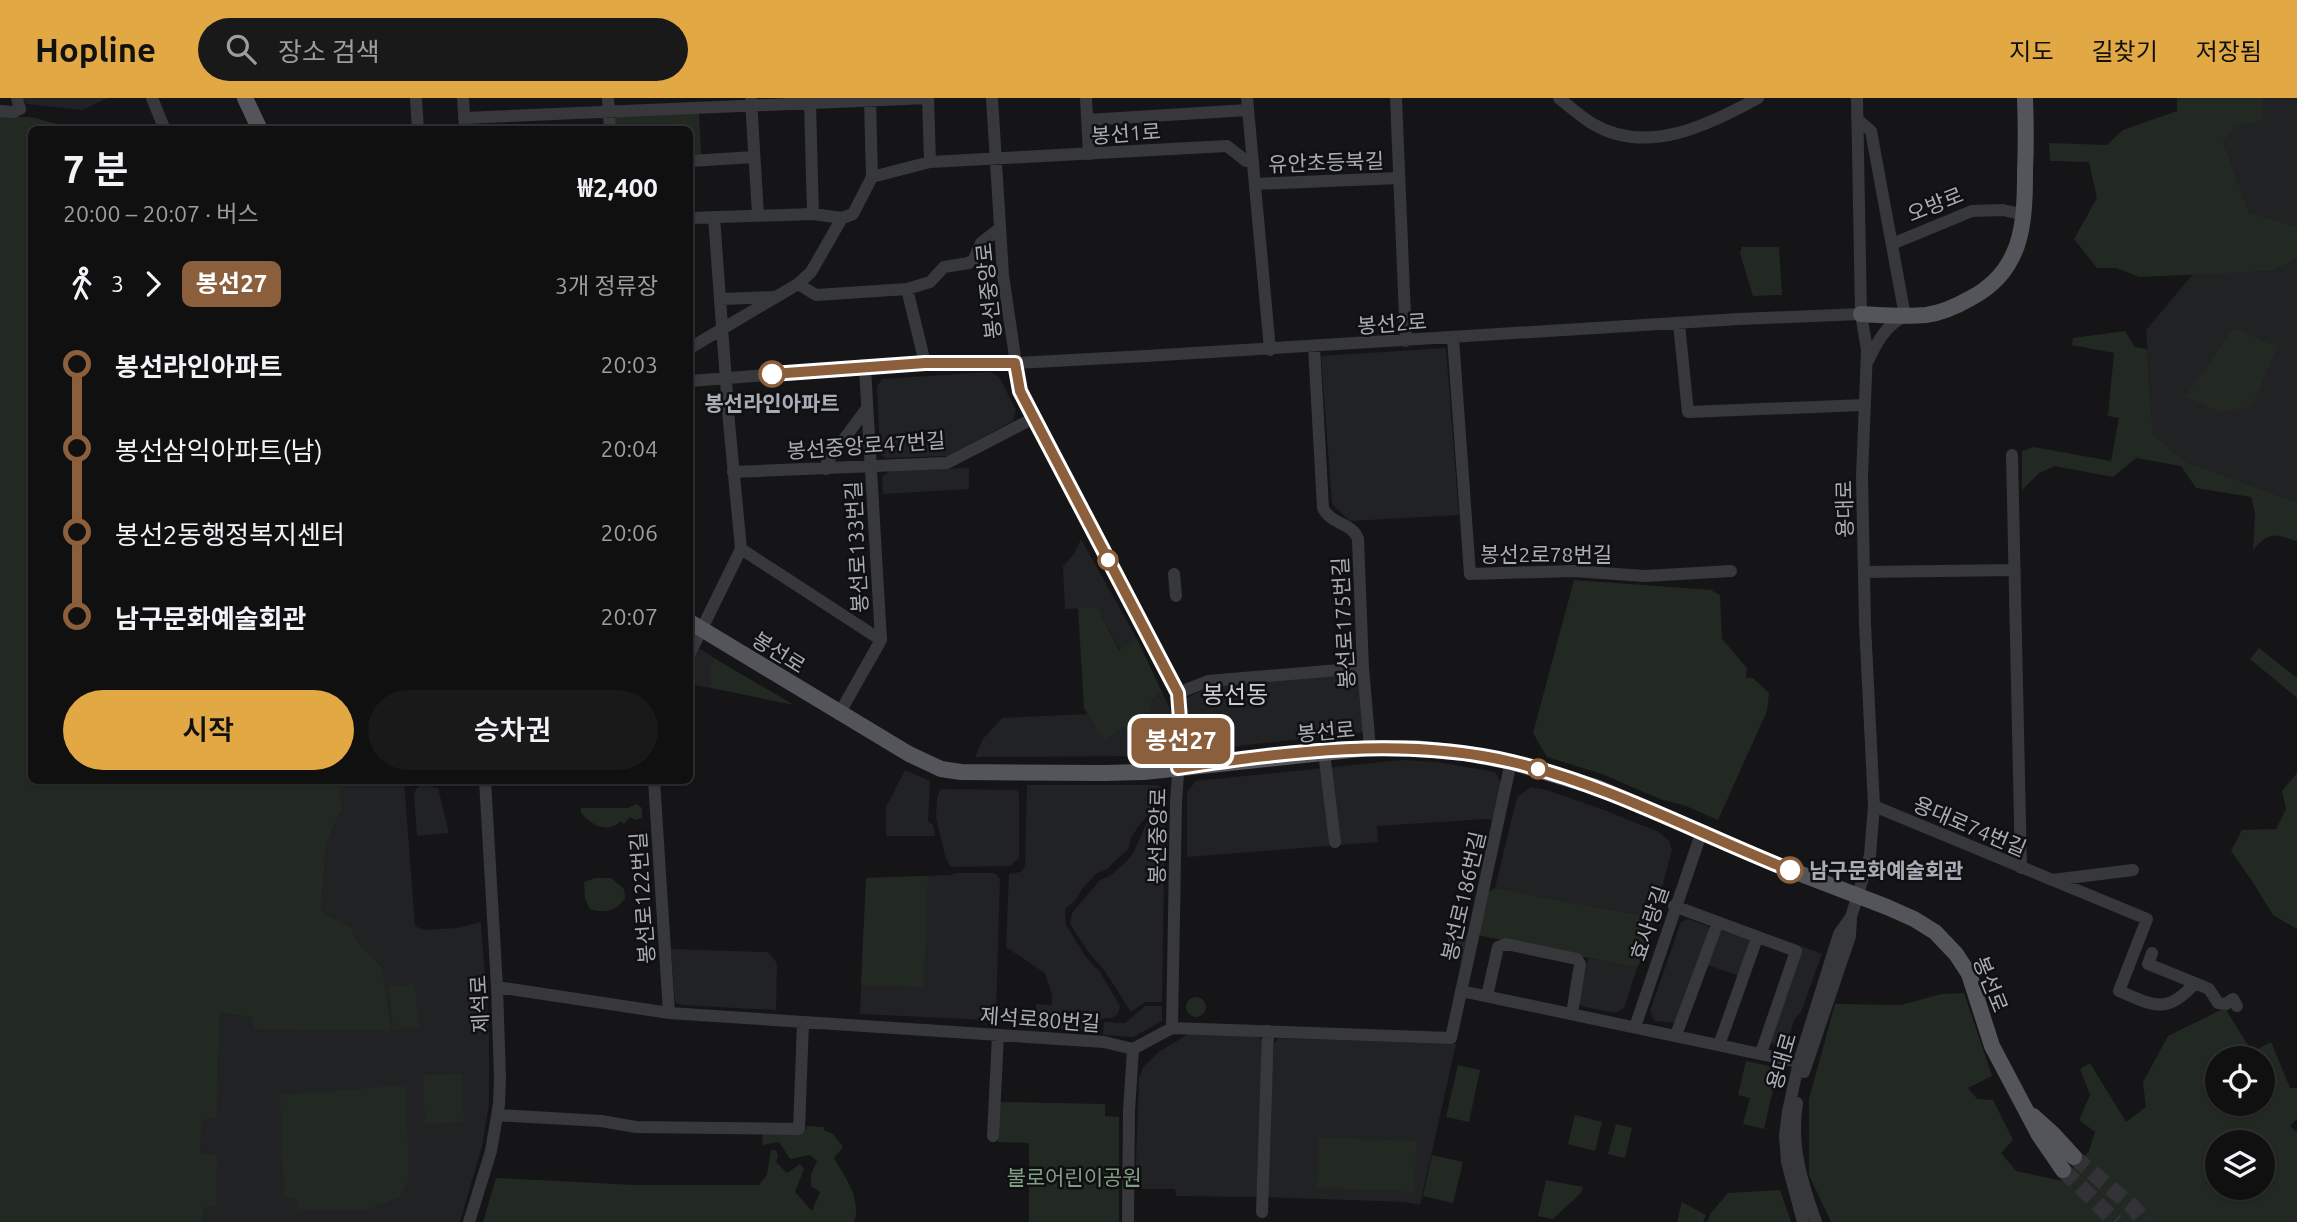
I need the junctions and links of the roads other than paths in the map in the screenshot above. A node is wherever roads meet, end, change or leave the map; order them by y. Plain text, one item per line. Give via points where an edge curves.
1 (17, 98) edge
2 (152, 98) edge
3 (245, 98) edge
4 (416, 98) edge
5 (463, 98) edge
6 (608, 98) edge
7 (928, 98) edge
8 (992, 98) edge
9 (1086, 98) edge
10 (1396, 98) edge
11 (1559, 98) edge
12 (1758, 98) edge
13 (1857, 98) edge
14 (2025, 98) edge
15 (870, 100) junction
16 (751, 102) edge
17 (810, 102) junction
18 (1248, 104) edge
19 (0, 111) edge
20 (609, 113) junction
21 (1857, 119) junction
22 (1087, 120) junction
23 (465, 124) edge
24 (163, 126) edge
25 (258, 126) edge
26 (418, 126) edge
27 (610, 126) edge
28 (1088, 155) junction
29 (754, 157) junction
30 (997, 158) junction
31 (693, 161) edge
32 (1253, 161) junction
33 (930, 162) junction
34 (872, 177) junction
35 (1399, 178) junction
36 (1255, 184) junction
37 (813, 214) junction
38 (758, 215) junction
39 (2025, 215) junction
40 (714, 217) junction
41 (693, 218) edge
42 (842, 218) junction
43 (1000, 228) junction
44 (1892, 244) junction
45 (798, 284) junction
46 (907, 289) junction
47 (775, 297) junction
48 (721, 299) junction
49 (1861, 314) junction
50 (1905, 316) junction
51 (1679, 324) junction
52 (723, 330) junction
53 (1453, 338) junction
54 (1406, 341) junction
55 (693, 346) edge
56 (1314, 347) junction
57 (1270, 350) junction
58 (925, 363) junction
59 (1015, 363) junction
60 (1866, 366) junction
61 (865, 368) junction
62 (727, 378) junction
63 (693, 381) edge
64 (1863, 405) junction
65 (867, 408) junction
66 (1034, 418) junction
67 (2012, 455) dead end
68 (871, 467) junction
69 (826, 469) junction
70 (733, 472) junction
71 (741, 549) junction
72 (2015, 570) junction
73 (1731, 571) dead end
74 (1864, 572) junction
75 (1174, 574) dead end
76 (1176, 596) dead end
77 (696, 626) edge
78 (881, 640) junction
79 (1363, 668) junction
80 (1178, 693) junction
81 (839, 714) junction
82 (1370, 748) junction
83 (1324, 752) junction
84 (1511, 762) junction
85 (1178, 768) junction
86 (485, 784) edge
87 (654, 784) edge
88 (1874, 806) junction
89 (1702, 831) junction
90 (1335, 842) dead end
91 (2021, 868) junction
92 (2133, 870) dead end
93 (2052, 880) junction
94 (1858, 896) junction
95 (1674, 906) junction
96 (1851, 916) junction
97 (1717, 922) junction
98 (1758, 938) junction
99 (2152, 953) dead end
100 (2195, 983) junction
101 (497, 987) junction
102 (1461, 991) junction
103 (1488, 996) junction
104 (2237, 1006) dead end
105 (669, 1013) junction
106 (1572, 1014) junction
107 (803, 1023) junction
108 (1634, 1027) junction
109 (1172, 1028) junction
110 (1268, 1031) junction
111 (998, 1035) junction
112 (1676, 1035) junction
113 (1718, 1045) junction
114 (1133, 1049) junction
115 (1761, 1053) junction
116 (1799, 1062) junction
117 (2028, 1112) junction
118 (497, 1115) junction
119 (993, 1136) dead end
120 (2074, 1157) tunnel mouth
121 (2063, 1170) tunnel mouth
122 (1262, 1212) dead end
123 (469, 1222) edge
124 (1128, 1222) edge
125 (1803, 1222) edge
126 (1816, 1222) edge

1 - 19 street via 20,109
2 - 24 street
3 - 25 main road
4 - 26 street
5 - 23 street
6 - 20 street
7 - 15 street
7 - 33 street
8 - 30 street, 봉선중앙로
9 - 22 street
10 - 35 street, 유안초등북길
11 - 12 street via 1595,125 1629,137 1652,138 1686,131
13 - 21 street, 용대로
14 - 39 main road
15 - 17 street
15 - 34 street
16 - 17 street
16 - 20 street
16 - 29 street
17 - 37 street
18 - 22 street
18 - 32 street
20 - 23 street
20 - 27 street
21 - 44 street via 1871,131
21 - 49 street, 용대로
22 - 28 street
28 - 30 street, 봉선1로
28 - 32 street, 봉선1로 via 1227,146
29 - 31 street
29 - 38 street
30 - 33 street, 봉선1로
30 - 43 street, 봉선중앙로
32 - 36 street
33 - 34 street, 봉선1로
34 - 42 street via 853,214
35 - 36 street, 유안초등북길
35 - 54 street, 유안초등북길
36 - 57 street
37 - 38 street
37 - 42 street
38 - 40 street
39 - 44 street, 오방로 via 1972,211
39 - 50 main road via 2014,253 1989,285 1948,309
40 - 41 street
40 - 48 street
42 - 45 street via 811,272
43 - 46 street via 981,243 969,263 944,267 930,282
43 - 59 street, 봉선중앙로
44 - 50 street, 오방로
45 - 46 street via 816,295
45 - 47 street
46 - 58 street
47 - 48 street
47 - 52 street
48 - 52 street
49 - 50 main road
49 - 51 street, 봉선2로
49 - 60 street, 용대로
50 - 60 street via 1881,335
51 - 53 street, 봉선2로
51 - 64 street via 1688,412
52 - 55 street
52 - 62 street
53 - 54 street, 봉선2로
53 - 73 street, 봉선2로78번길 via 1470,575 1573,571 1645,576
54 - 56 street, 봉선2로
56 - 57 street, 봉선2로
56 - 79 street, 봉선로175번길 via 1323,508 1330,518 1354,530 1358,539
57 - 59 street, 봉선2로
58 - 59 street, 봉선2로
58 - 61 street, 봉선2로
59 - 66 street, 봉선중앙로 via 1020,391
60 - 64 street, 용대로
61 - 62 street, 봉선2로
61 - 65 street, 봉선로133번길
62 - 63 street, 봉선2로
62 - 70 street
64 - 74 street, 용대로
65 - 68 street, 봉선로133번길
65 - 69 street
66 - 68 street, 봉선중앙로47번길 via 947,463
66 - 80 street, 봉선중앙로
67 - 72 street
68 - 69 street, 봉선중앙로47번길
68 - 78 street, 봉선로133번길
69 - 70 street, 봉선중앙로47번길
70 - 71 street
71 - 77 street
71 - 78 street, 봉선로133번길
72 - 74 street
72 - 91 street
74 - 88 street, 용대로
75 - 76 street
77 - 81 main road, 봉선로
78 - 81 street, 봉선로133번길
79 - 80 street via 1208,681
79 - 82 street, 봉선로175번길
80 - 85 street, 봉선중앙로
81 - 85 main road, 봉선로 via 931,765 961,772 1104,773
82 - 83 main road, 봉선로
82 - 84 main road, 봉선로 via 1439,750
83 - 85 main road, 봉선로
83 - 90 street
84 - 89 main road, 봉선로 via 1599,788
84 - 102 street, 봉선로186번길
85 - 109 street, 봉선중앙로
86 - 101 street, 제석로
87 - 105 street, 봉선로122번길
88 - 91 street, 용대로74번길
88 - 94 street, 용대로 via 1870,855
89 - 94 main road, 봉선로
89 - 95 street, 효사랑길
91 - 93 street, 용대로74번길
92 - 93 street
93 - 100 street, 용대로74번길 via 2147,919 2119,991 2154,1006 2172,1004
94 - 96 street, 용대로
94 - 117 main road, 봉선로 via 1914,919 1956,954 1969,974 1992,1046
95 - 97 street
95 - 108 street, 효사랑길
96 - 116 street, 용대로 via 1839,934
96 - 126 street, 용대로 via 1850,936 1796,1107 1797,1160
97 - 98 street
97 - 112 street
98 - 113 street
98 - 115 street via 1796,951
99 - 100 street via 2148,964
100 - 104 street via 2209,989 2218,1003 2233,999
101 - 105 street, 제석로80번길
101 - 118 street, 제석로
102 - 103 street
102 - 110 street, 봉선로186번길 via 1451,1038
103 - 106 street
103 - 106 street via 1499,947 1506,944 1565,956 1580,964
105 - 107 street, 제석로80번길
106 - 108 street
107 - 111 street, 제석로80번길
107 - 118 street via 799,1129 636,1126
108 - 112 street
109 - 110 street
109 - 114 street
110 - 122 street
111 - 114 street, 제석로80번길 via 1104,1042
111 - 119 street
112 - 113 street
113 - 115 street
114 - 124 street
115 - 116 street
116 - 125 street, 용대로 via 1785,1136
117 - 120 main road
117 - 121 main road, 봉선로
118 - 123 street, 제석로

